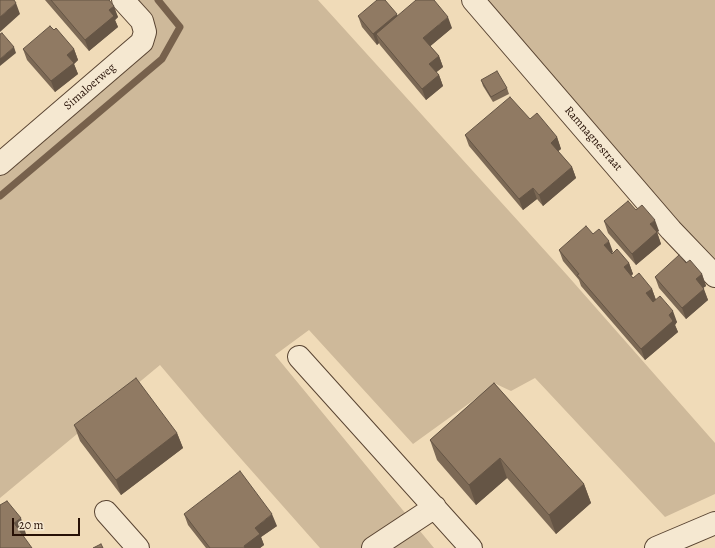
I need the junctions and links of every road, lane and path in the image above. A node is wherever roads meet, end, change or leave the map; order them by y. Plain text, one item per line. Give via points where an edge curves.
1 (123, 0) edge
2 (473, 0) edge
3 (0, 164) edge
4 (715, 276) edge
5 (299, 357) dead end
6 (434, 508) junction
7 (106, 512) dead end
8 (715, 523) edge
9 (138, 548) edge
10 (373, 548) edge
11 (471, 548) edge
12 (656, 548) edge

1 - 3 street, Simaloerweg via 142,21 145,32 142,42
2 - 4 street, Ramnagnestraat via 671,230
5 - 6 street
6 - 10 street
6 - 11 street
7 - 9 street
8 - 12 street

